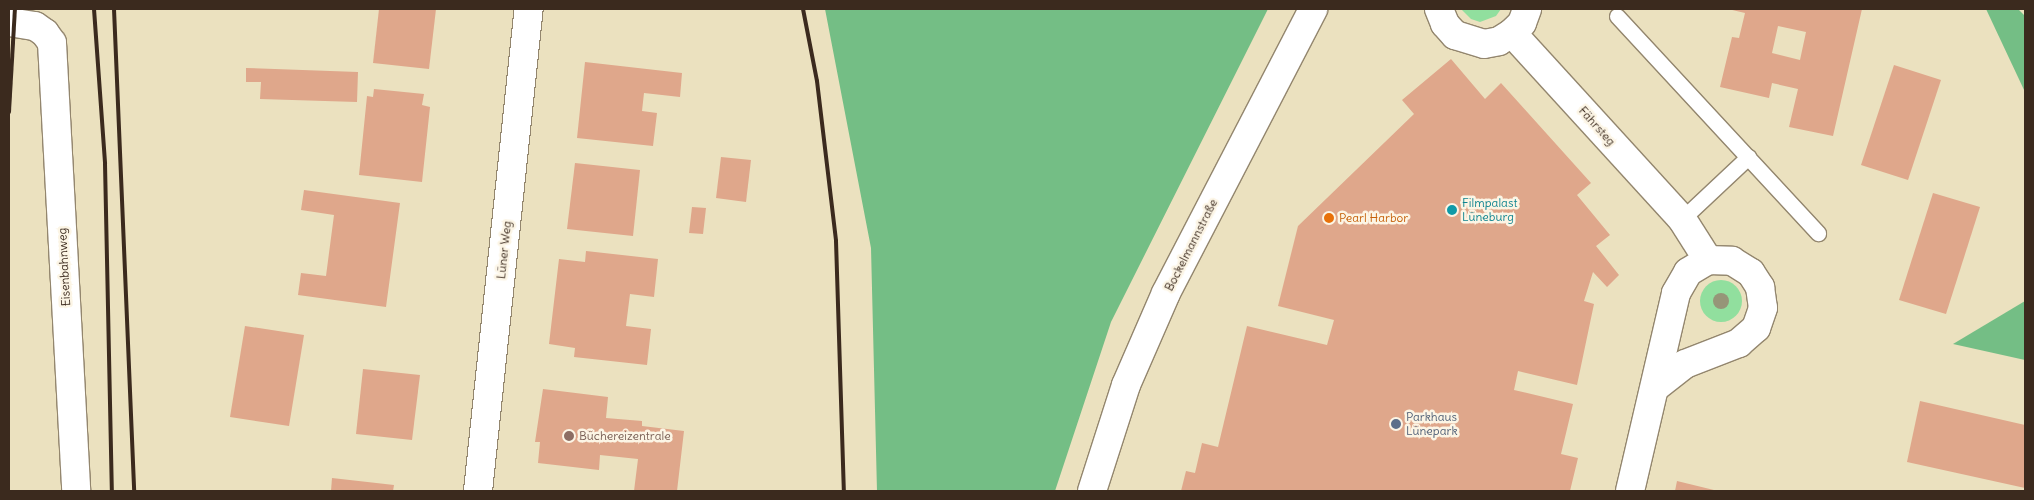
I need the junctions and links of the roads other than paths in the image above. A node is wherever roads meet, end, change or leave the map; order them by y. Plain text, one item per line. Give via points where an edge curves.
1 (530, 9) edge
2 (1313, 9) edge
3 (1439, 9) edge
4 (1527, 9) edge
5 (1617, 16) dead end
6 (9, 22) edge
7 (1512, 33) junction
8 (1748, 157) junction
9 (1682, 219) junction
10 (1818, 233) dead end
11 (1708, 260) junction
12 (1657, 386) junction
13 (1095, 489) edge
14 (76, 491) edge
15 (478, 491) edge
16 (1630, 491) edge

1 - 15 street, Lüner Weg
2 - 13 street, Bockelmannstraße via 1166,293 1126,385
3 - 7 street via 1445,24 1455,35 1469,42 1499,41
4 - 7 street via 1522,22
5 - 8 lane
6 - 14 street, Eisenbahnweg via 35,26 52,43
7 - 9 street, Fährsteg
8 - 9 lane
8 - 10 lane
9 - 11 street, Fährsteg
11 - 12 street via 1688,272 1676,293
11 - 12 street via 1732,261 1751,273 1760,287 1763,308 1756,328 1739,343 1685,364
12 - 16 street

